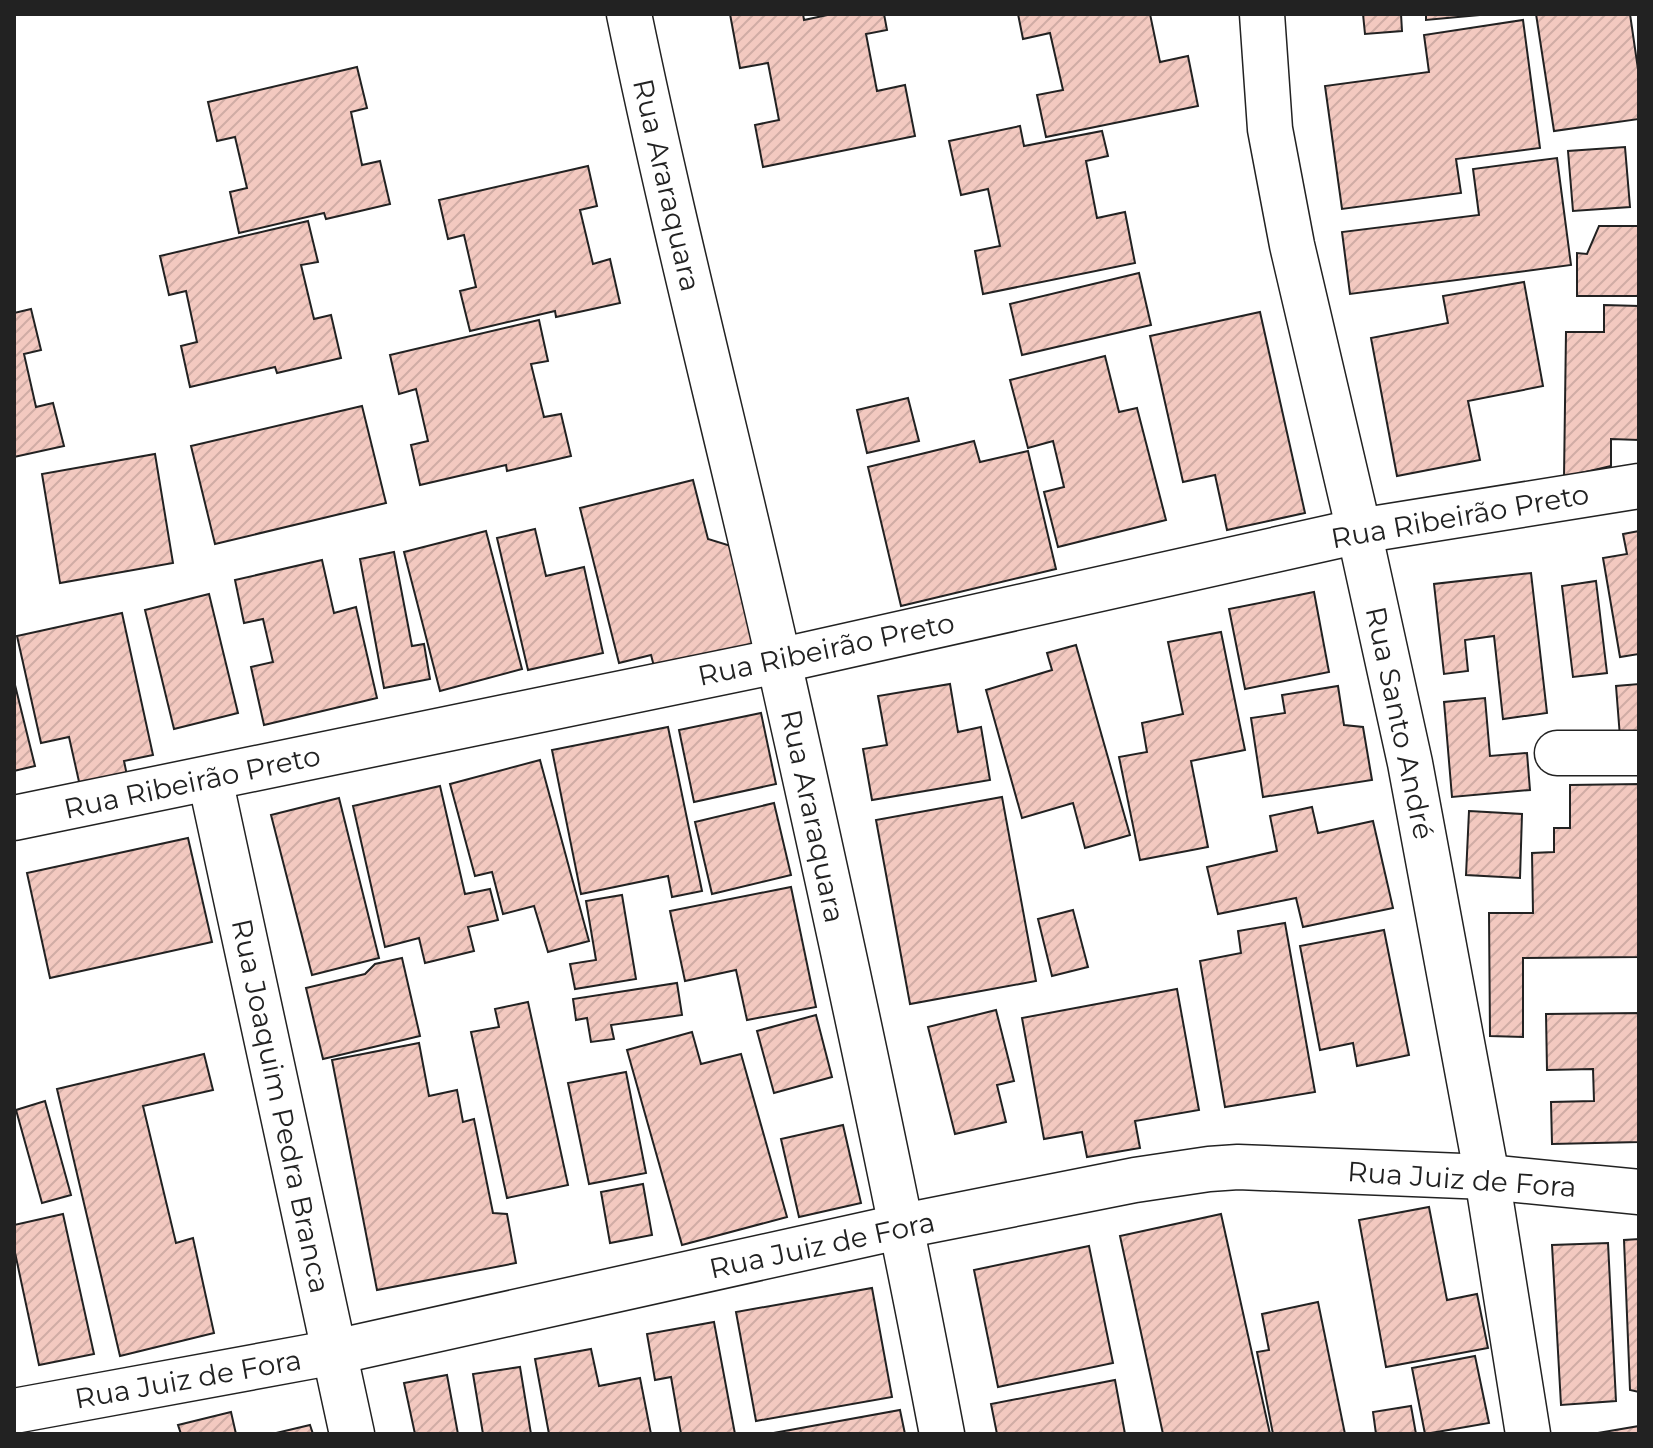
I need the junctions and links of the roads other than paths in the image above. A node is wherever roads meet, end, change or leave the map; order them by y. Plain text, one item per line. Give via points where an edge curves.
1 (629, 14) edge
2 (1262, 14) edge
3 (1639, 486) edge
4 (1359, 531) junction
5 (778, 661) junction
6 (1557, 753) dead end
7 (1639, 753) edge
8 (210, 779) junction
9 (14, 818) edge
10 (1487, 1177) junction
11 (1639, 1192) edge
12 (903, 1226) junction
13 (335, 1352) junction
14 (14, 1411) edge
15 (352, 1434) edge
16 (942, 1434) edge
17 (1528, 1434) edge

1 - 5 street, Rua Araraquara
2 - 4 street, Rua Santo André via 1270,129
3 - 4 street, Rua Ribeirão Preto
4 - 5 street, Rua Ribeirão Preto
4 - 10 street, Rua Santo André via 1410,763
5 - 8 street, Rua Ribeirão Preto
5 - 12 street, Rua Araraquara
6 - 7 street
8 - 9 street, Rua Ribeirão Preto
8 - 13 street, Rua Joaquim Pedra Branca
10 - 11 street, Rua Juiz de Fora
10 - 12 street, Rua Juiz de Fora via 1209,1169
10 - 17 street, Rua Santo André
12 - 13 street, Rua Juiz de Fora
12 - 16 street, Rua Araraquara
13 - 14 street, Rua Juiz de Fora
13 - 15 street, Rua Joaquim Pedra Branca

